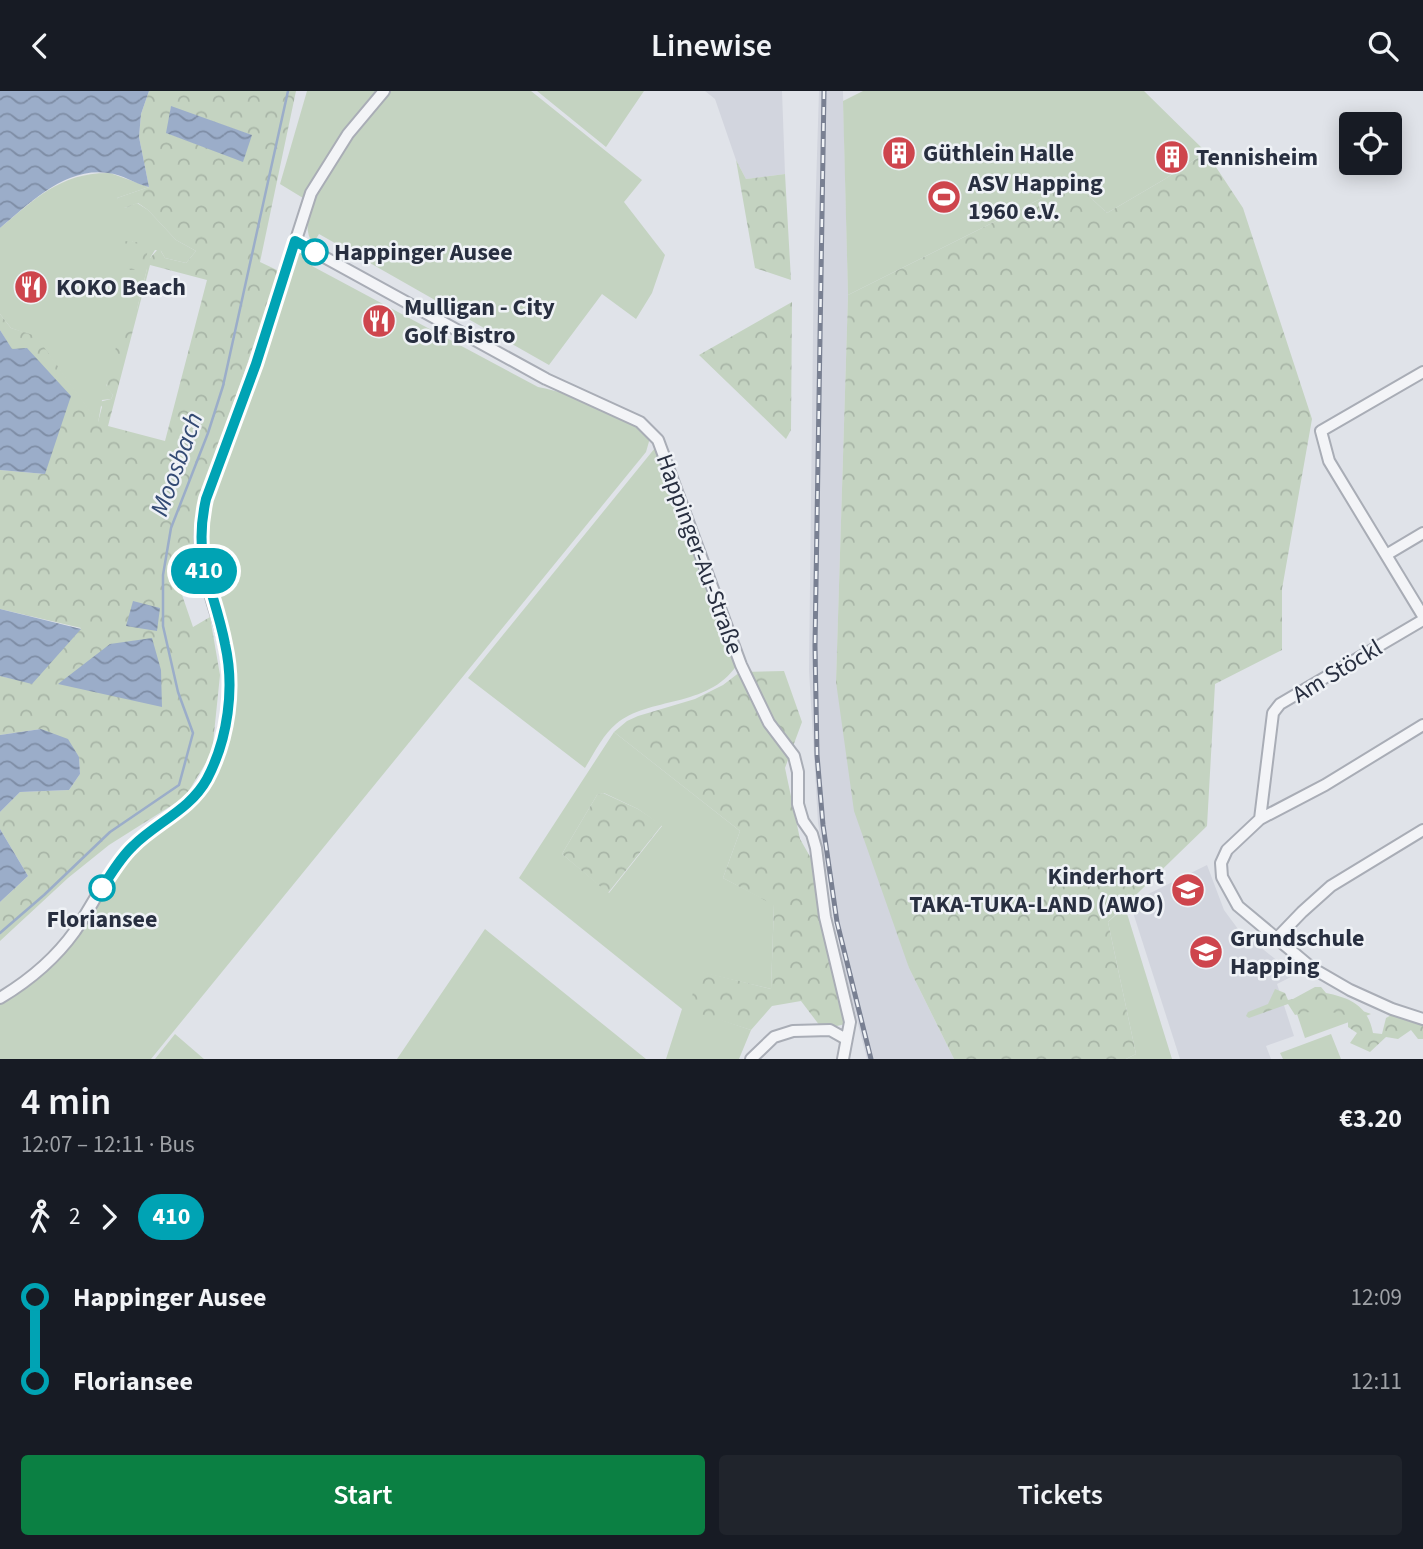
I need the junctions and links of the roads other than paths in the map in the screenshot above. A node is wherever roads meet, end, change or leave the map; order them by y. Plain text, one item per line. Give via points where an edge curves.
1 (384, 91) edge
2 (295, 241) junction
3 (1423, 372) edge
4 (1423, 533) edge
5 (1386, 555) junction
6 (1423, 618) edge
7 (1423, 725) edge
8 (1260, 819) junction
9 (1423, 830) edge
10 (1276, 939) junction
11 (0, 998) edge
12 (1423, 1019) edge
13 (846, 1039) junction
14 (751, 1059) edge
15 (843, 1059) edge

1 - 2 street via 348,134 311,193
2 - 11 street via 201,518 202,565 229,663 228,709 213,765 187,805 123,857 54,957
2 - 13 street, Happinger-Au-Straße via 546,379 624,412 659,440 741,665 769,723 794,756 798,804 817,848 825,917 850,1022
3 - 5 street via 1321,431 1329,461
4 - 5 street
5 - 6 street
6 - 8 street, Am Stöckl via 1280,704 1273,713
7 - 8 street
8 - 10 street via 1227,850 1221,863 1222,877 1238,906
9 - 10 street via 1331,886
10 - 12 street via 1350,990
13 - 14 street via 830,1030 793,1031 774,1037
13 - 15 street, Happinger-Au-Straße

